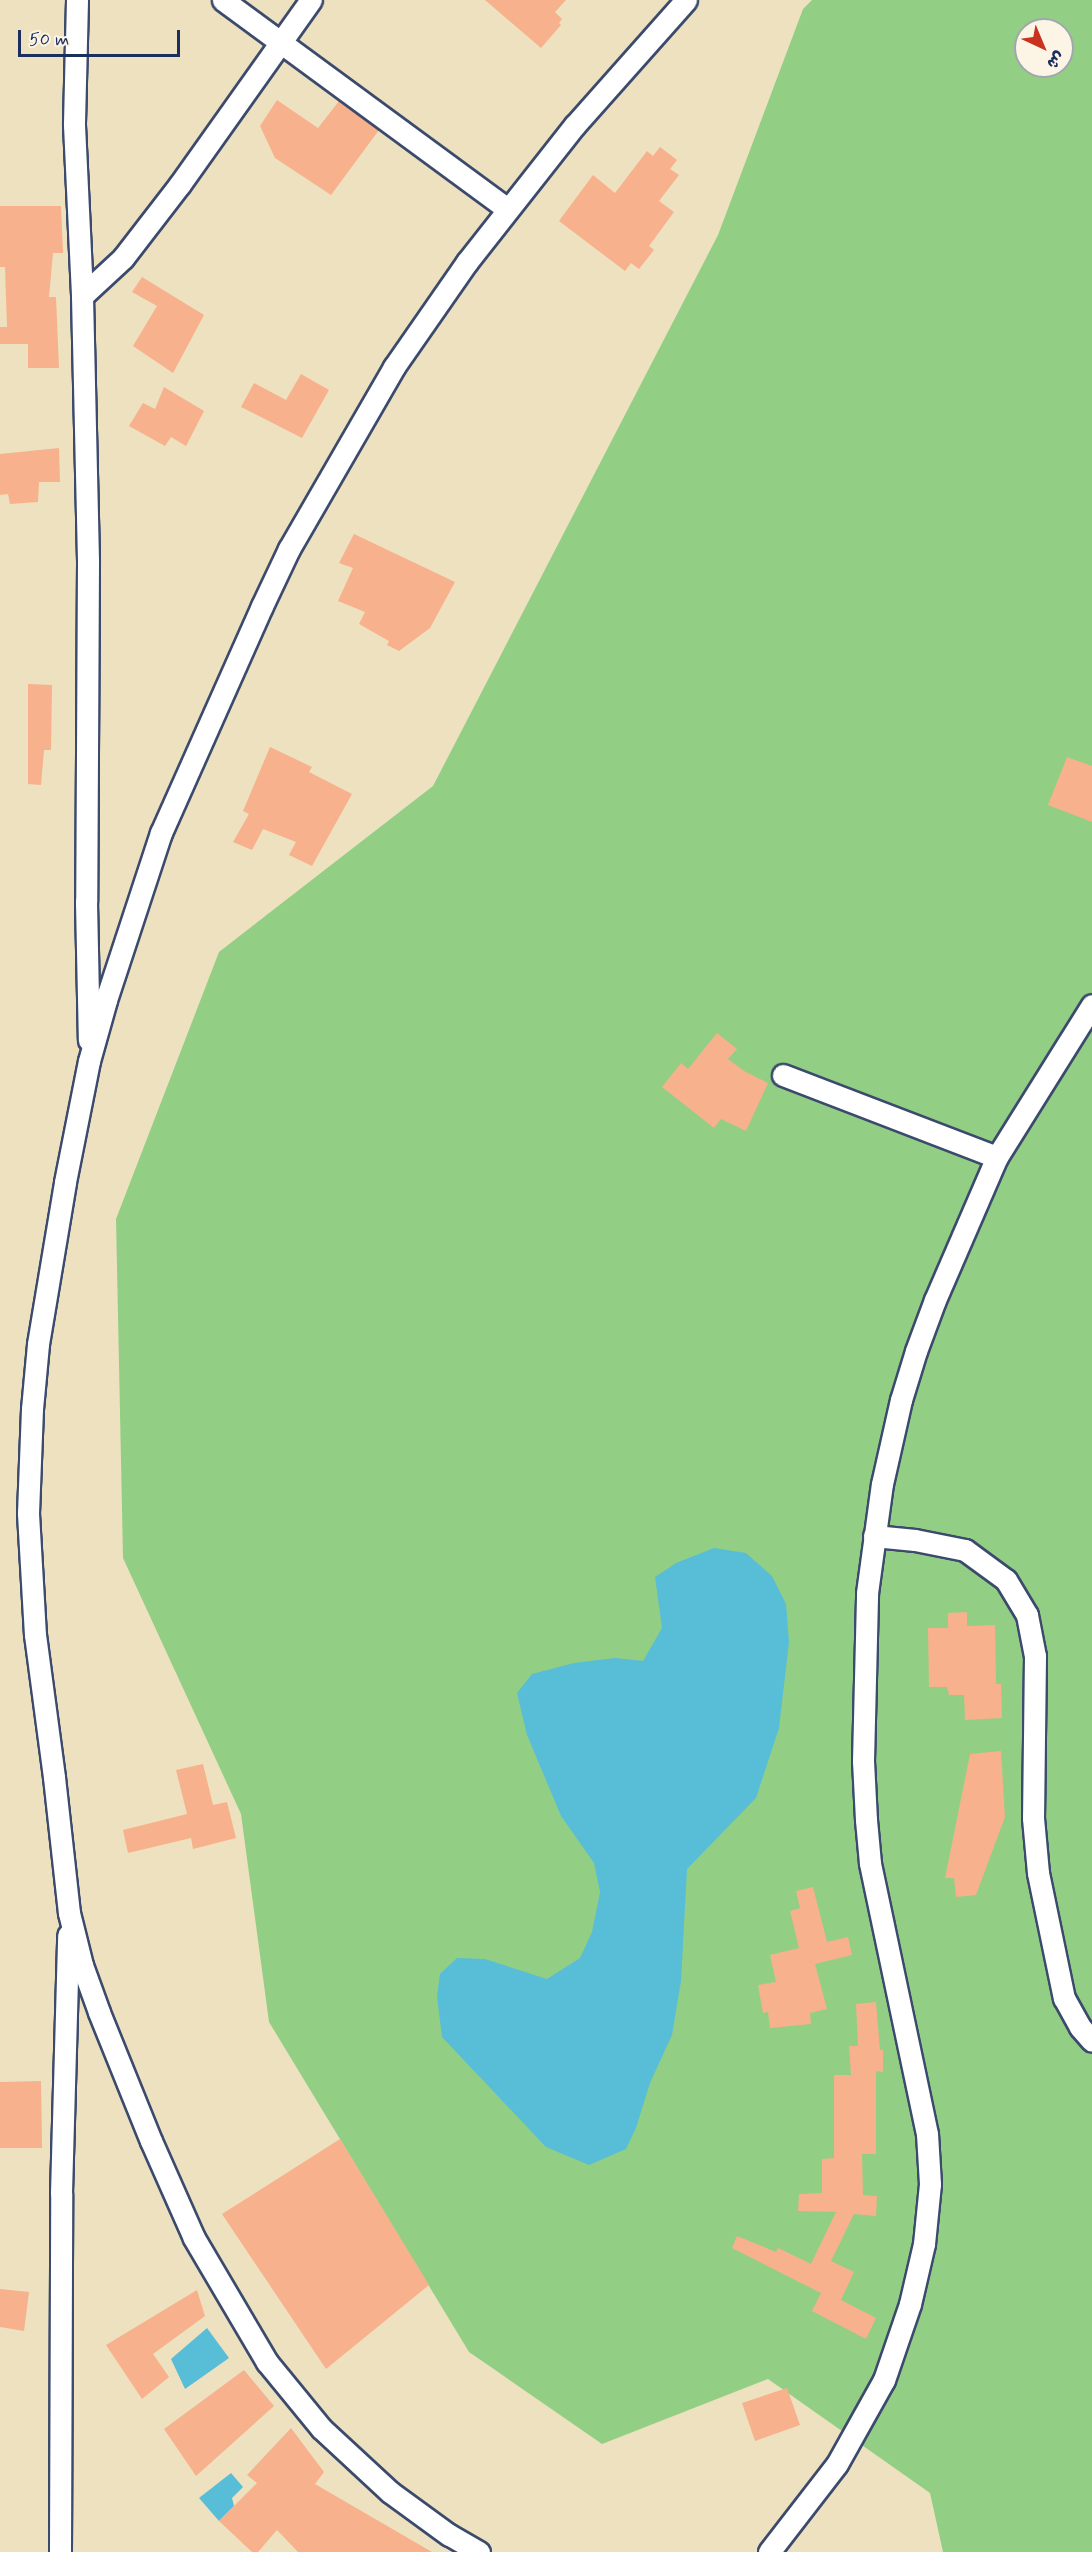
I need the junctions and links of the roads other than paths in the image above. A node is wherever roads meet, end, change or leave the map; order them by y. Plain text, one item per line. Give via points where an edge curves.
1 (77, 0) edge
2 (223, 0) edge
3 (311, 0) edge
4 (686, 0) edge
5 (281, 42) junction
6 (507, 209) junction
7 (82, 296) junction
8 (1092, 1005) edge
9 (89, 1061) junction
10 (783, 1075) dead end
11 (997, 1157) junction
12 (874, 1536) junction
13 (69, 1914) junction
14 (1092, 2041) edge
15 (60, 2552) edge
16 (479, 2552) edge
17 (769, 2552) edge

1 - 7 street via 74,124
2 - 5 street
3 - 5 street
4 - 6 street
5 - 6 street
5 - 7 street via 123,258
6 - 9 street via 394,367 289,549 161,833
7 - 9 street via 88,563
8 - 11 street
9 - 13 street via 38,1344 28,1471 35,1635
10 - 11 street
11 - 12 street via 916,1351 891,1444
12 - 14 street via 965,1550 1006,1580 1027,1615 1035,1656 1033,1818 1038,1873 1062,1990 1080,2027
12 - 17 street via 863,1689 866,1820 870,1863 927,2134 930,2184 926,2224 910,2304 884,2380 837,2464
13 - 15 street via 63,2066
13 - 16 street via 99,2012 168,2180 194,2238 254,2343 298,2402 390,2492

